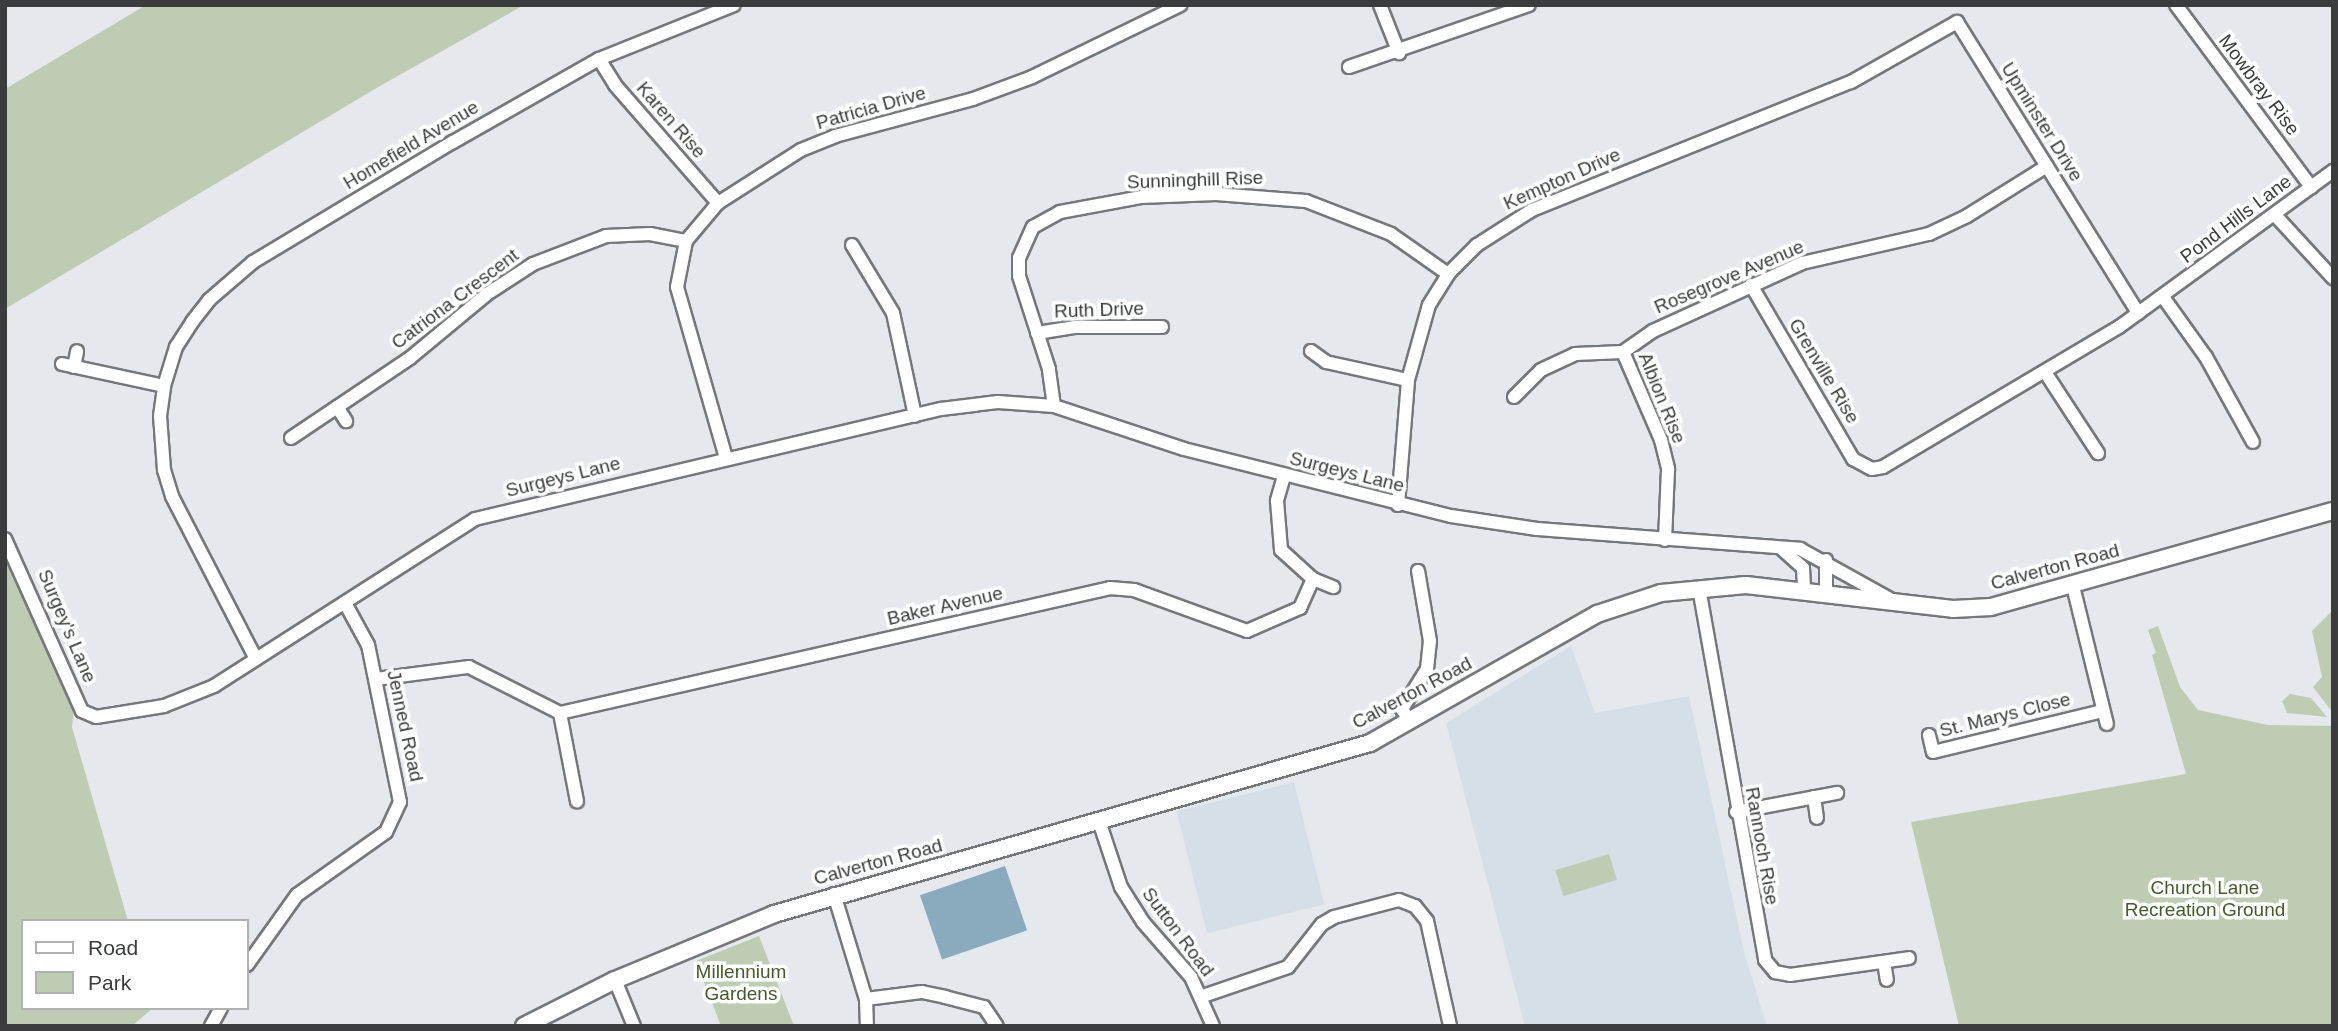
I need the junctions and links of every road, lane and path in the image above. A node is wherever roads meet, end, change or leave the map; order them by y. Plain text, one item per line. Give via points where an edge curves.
1 (734, 5) edge
2 (1180, 5) edge
3 (1380, 5) edge
4 (1530, 5) edge
5 (2176, 5) edge
6 (719, 8) edge
7 (1158, 10) edge
8 (1399, 53) junction
9 (599, 59) junction
10 (1885, 62) joint
11 (1349, 67) dead end
12 (2047, 166) junction
13 (2333, 171) edge
14 (2311, 187) junction
15 (718, 203) junction
16 (2275, 215) junction
17 (686, 241) junction
18 (852, 245) dead end
19 (1448, 274) junction
20 (2333, 278) edge
21 (1751, 285) junction
22 (2163, 297) junction
23 (2138, 313) junction
24 (1163, 327) dead end
25 (1037, 332) junction
26 (77, 351) dead end
27 (1311, 351) dead end
28 (1623, 352) junction
29 (2045, 372) junction
30 (1408, 380) junction
31 (164, 386) junction
32 (1514, 397) dead end
33 (1054, 406) junction
34 (337, 407) junction
35 (915, 416) junction
36 (346, 421) dead end
37 (291, 438) dead end
38 (2253, 442) dead end
39 (2098, 453) dead end
40 (726, 458) junction
41 (1872, 469) joint
42 (1284, 476) junction
43 (1398, 505) junction
44 (2333, 511) edge
45 (5, 539) edge
46 (1665, 540) junction
47 (1778, 547) junction
48 (1826, 560) junction
49 (1418, 571) dead end
50 (1313, 579) junction
51 (2073, 586) junction
52 (1333, 587) dead end
53 (1699, 588) junction
54 (1804, 589) junction
55 (1826, 592) junction
56 (1895, 602) junction
57 (345, 603) junction
58 (256, 659) junction
59 (376, 679) junction
60 (2103, 711) junction
61 (560, 713) junction
62 (1410, 722) junction
63 (2107, 724) dead end
64 (1929, 735) dead end
65 (1837, 793) dead end
66 (1814, 797) junction
67 (577, 800) dead end
68 (1736, 812) junction
69 (1817, 818) dead end
70 (1099, 821) junction
71 (834, 894) junction
72 (1909, 958) dead end
73 (1884, 962) junction
74 (248, 964) edge
75 (1888, 979) dead end
76 (615, 980) junction
77 (1203, 996) junction
78 (866, 999) junction
79 (220, 1010) edge
80 (211, 1026) edge
81 (524, 1026) edge
82 (634, 1026) edge
83 (867, 1026) edge
84 (997, 1026) edge
85 (1213, 1026) edge
86 (1450, 1026) edge

1 - 6 street, Homefield Avenue
2 - 7 street, Patricia Drive
3 - 8 street
4 - 8 street
5 - 14 street, Mowbray Rise
6 - 9 street, Homefield Avenue
7 - 15 street, Patricia Drive via 1096,49 973,99 835,136 801,150
8 - 11 street
9 - 15 street, Karen Rise via 615,85
9 - 31 street, Homefield Avenue via 253,262 192,322 176,347
10 - 12 street, Upminster Drive via 1957,22
10 - 19 street, Kempton Drive via 1779,114 1724,131 1532,210 1493,232
12 - 21 street, Rosegrove Avenue via 1929,234 1802,263
12 - 23 street, Upminster Drive
13 - 14 street, Pond Hills Lane
14 - 16 street, Pond Hills Lane
15 - 17 street, Patricia Drive
16 - 20 street
16 - 22 street, Pond Hills Lane
17 - 34 street, Catriona Crescent via 650,234 606,236 533,264
17 - 40 street, Patricia Drive via 678,272 679,307
18 - 35 street via 893,313
19 - 25 street, Sunninghill Rise via 1391,234 1306,201 1216,194 1141,197 1060,212 1033,227 1019,258 1018,276
19 - 30 street, Kempton Drive via 1429,305
21 - 28 street, Rosegrove Avenue via 1653,331
21 - 41 street, Grenville Rise via 1853,459
22 - 23 street, Pond Hills Lane
22 - 38 street via 2206,357
23 - 29 street, Pond Hills Lane
24 - 25 street, Ruth Drive
25 - 33 street, Sunninghill Rise
26 - 31 street via 68,365
27 - 30 street via 1326,362
28 - 32 street, Albion Rise via 1575,354 1541,370
28 - 46 street, Albion Rise via 1661,440 1668,469
29 - 39 street
29 - 41 street, Pond Hills Lane via 1883,467
30 - 43 street, Kempton Drive
31 - 58 street, Homefield Avenue via 161,446 168,485
33 - 35 street, Surgeys Lane via 998,402
33 - 42 street, Surgeys Lane
34 - 36 street
34 - 37 street, Catriona Crescent
35 - 40 street, Surgeys Lane
40 - 57 street, Surgeys Lane via 475,519
42 - 43 street, Surgeys Lane
42 - 50 street via 1277,501 1281,550
43 - 46 street, Surgeys Lane via 1537,529
44 - 51 street, Calverton Road
45 - 58 street, Surgey's Lane via 82,711 112,716 190,699
46 - 47 street, Surgeys Lane
47 - 48 street via 1800,549
47 - 54 street via 1803,568
48 - 55 street
48 - 56 street
49 - 62 street via 1430,641 1427,669 1402,709
50 - 52 street
50 - 61 street, Baker Avenue via 1300,608 1247,631 1134,590 1110,588
51 - 56 street, Calverton Road via 1991,607 1953,609
51 - 60 street
53 - 54 street, Calverton Road
53 - 62 street, Calverton Road via 1661,593 1597,614
53 - 68 street, Rannoch Rise
54 - 55 street, Calverton Road
55 - 56 street, Calverton Road
57 - 58 street, Surgeys Lane
57 - 59 street, Jenned Road via 368,645
59 - 61 street via 469,667
59 - 74 street, Jenned Road via 399,784 396,817 386,832 297,895
60 - 63 street
60 - 64 street, St. Marys Close via 1933,752
61 - 67 street
62 - 70 street, Calverton Road via 1370,743
65 - 66 street
66 - 68 street
66 - 69 street
68 - 73 street, Rannoch Rise via 1762,953 1770,966 1790,975
70 - 71 street, Calverton Road
70 - 77 street, Sutton Road via 1133,907
71 - 76 street, Calverton Road via 745,925
71 - 78 street
72 - 73 street, Rannoch Rise
73 - 75 street
76 - 81 street, Calverton Road
76 - 82 street
77 - 85 street, Sutton Road
77 - 86 street via 1288,967 1322,924 1334,917 1399,900 1421,911
78 - 83 street
78 - 84 street via 922,992 984,1007
79 - 80 street

